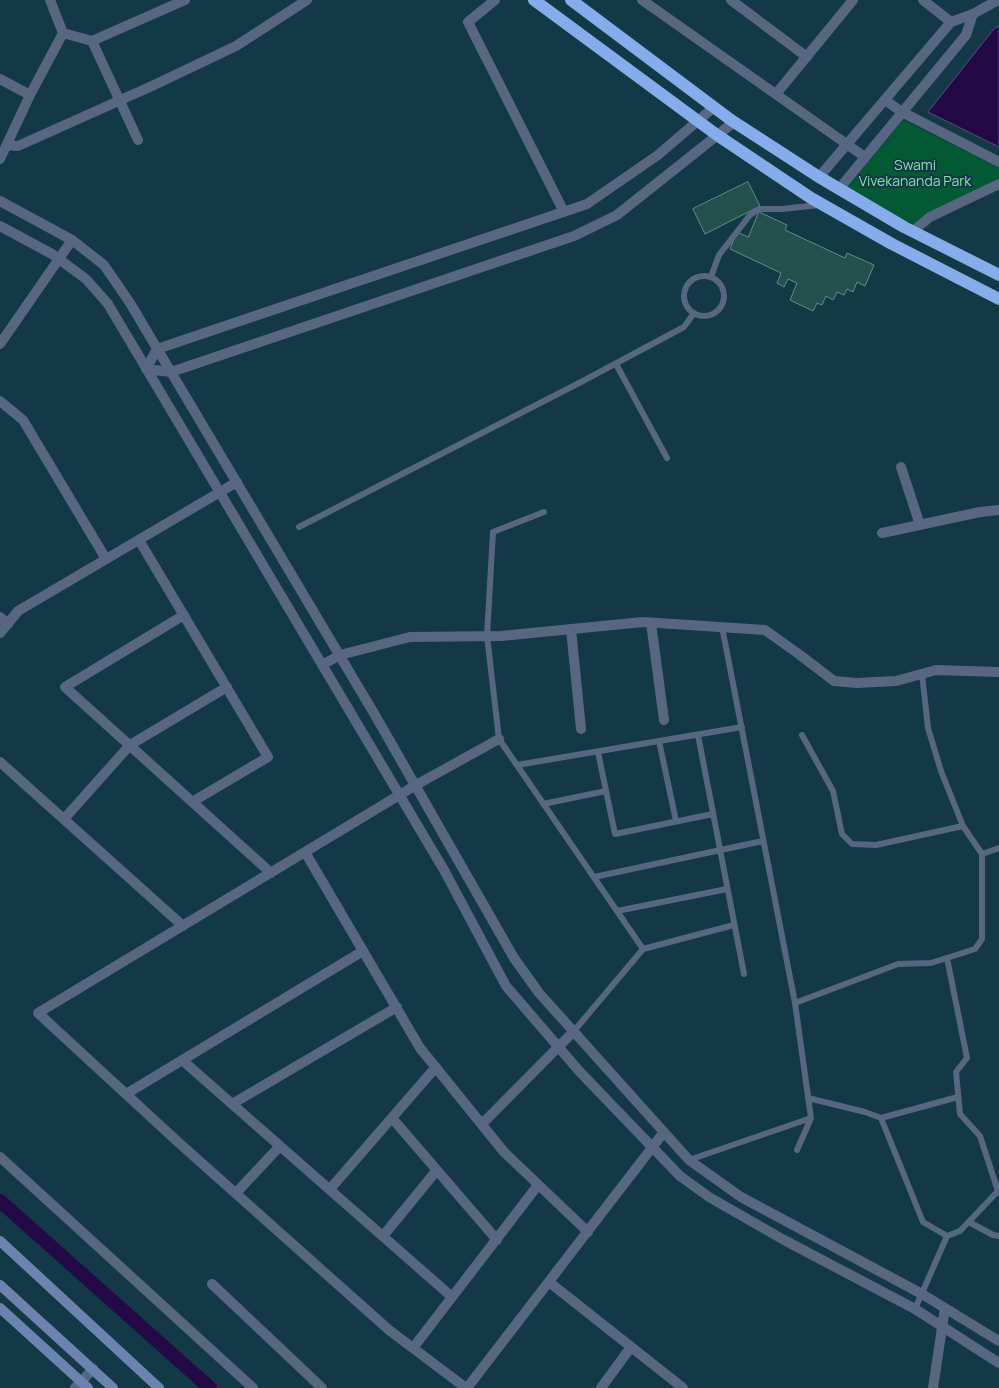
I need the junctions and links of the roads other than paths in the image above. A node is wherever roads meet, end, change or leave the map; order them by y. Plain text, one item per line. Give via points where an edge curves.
1 (50, 0) edge
2 (185, 0) edge
3 (307, 0) edge
4 (495, 0) edge
5 (534, 0) edge
6 (571, 0) edge
7 (642, 0) edge
8 (731, 0) edge
9 (853, 0) edge
10 (923, 0) edge
11 (998, 0) edge
12 (973, 14) junction
13 (951, 22) junction
14 (63, 33) junction
15 (92, 41) junction
16 (807, 57) junction
17 (0, 79) edge
18 (776, 94) junction
19 (30, 95) junction
20 (885, 100) junction
21 (120, 101) junction
22 (714, 107) junction
23 (902, 112) junction
24 (699, 121) junction
25 (734, 122) junction
26 (717, 134) junction
27 (138, 140) dead end
28 (7, 144) junction
29 (846, 144) junction
30 (865, 157) junction
31 (0, 159) edge
32 (999, 162) edge
33 (819, 177) junction
34 (999, 184) edge
35 (839, 189) junction
36 (0, 201) edge
37 (823, 204) junction
38 (564, 212) junction
39 (0, 226) edge
40 (913, 231) junction
41 (72, 240) junction
42 (59, 259) junction
43 (999, 275) edge
44 (711, 277) junction
45 (999, 299) edge
46 (694, 313) junction
47 (0, 343) edge
48 (157, 349) junction
49 (616, 364) junction
50 (146, 369) junction
51 (171, 372) junction
52 (0, 401) edge
53 (667, 458) dead end
54 (901, 467) dead end
55 (237, 482) junction
56 (219, 492) junction
57 (999, 510) edge
58 (544, 512) dead end
59 (920, 525) junction
60 (299, 527) dead end
61 (882, 533) dead end
62 (139, 540) junction
63 (106, 559) junction
64 (184, 615) junction
65 (4, 620) edge
66 (651, 623) junction
67 (722, 627) junction
68 (571, 629) junction
69 (0, 633) edge
70 (486, 636) junction
71 (340, 655) junction
72 (322, 665) junction
73 (999, 672) edge
74 (922, 674) junction
75 (226, 687) junction
76 (664, 720) dead end
77 (742, 727) junction
78 (581, 729) dead end
79 (698, 734) junction
80 (802, 735) dead end
81 (499, 739) junction
82 (659, 741) junction
83 (130, 745) junction
84 (598, 752) junction
85 (0, 762) edge
86 (517, 765) junction
87 (416, 785) junction
88 (606, 792) junction
89 (399, 795) junction
90 (192, 802) junction
91 (544, 804) junction
92 (713, 814) junction
93 (64, 819) junction
94 (676, 821) junction
95 (963, 826) junction
96 (763, 841) junction
97 (999, 848) edge
98 (720, 851) junction
99 (304, 852) junction
100 (982, 854) junction
101 (271, 873) junction
102 (594, 877) junction
103 (728, 889) junction
104 (617, 911) junction
105 (734, 925) junction
106 (183, 926) junction
107 (643, 949) junction
108 (363, 952) junction
109 (947, 958) junction
110 (744, 974) dead end
111 (794, 1003) junction
112 (397, 1007) junction
113 (574, 1031) junction
114 (558, 1046) junction
115 (182, 1060) junction
116 (436, 1067) junction
117 (126, 1094) junction
118 (958, 1097) junction
119 (808, 1098) junction
120 (232, 1104) junction
121 (392, 1118) junction
122 (810, 1118) junction
123 (881, 1118) junction
124 (482, 1124) junction
125 (664, 1132) junction
126 (280, 1146) junction
127 (652, 1148) junction
128 (797, 1150) dead end
129 (0, 1157) edge
130 (689, 1160) junction
131 (437, 1170) junction
132 (538, 1185) junction
133 (330, 1189) junction
134 (236, 1193) junction
135 (969, 1222) junction
136 (588, 1232) junction
137 (383, 1236) junction
138 (946, 1236) junction
139 (999, 1236) edge
140 (496, 1240) junction
141 (0, 1241) edge
142 (549, 1282) junction
143 (212, 1284) dead end
144 (0, 1285) edge
145 (922, 1294) junction
146 (452, 1297) junction
147 (0, 1308) edge
148 (945, 1308) junction
149 (915, 1309) junction
150 (942, 1327) junction
151 (999, 1341) edge
152 (632, 1347) junction
153 (413, 1348) junction
154 (999, 1363) edge
155 (93, 1370) junction
156 (81, 1386) edge
157 (113, 1388) edge
158 (159, 1388) edge
159 (253, 1388) edge
160 (322, 1388) edge
161 (467, 1388) edge
162 (601, 1388) edge
163 (683, 1388) edge
164 (933, 1388) edge

1 - 14 street
2 - 15 street
3 - 21 street via 236,46
4 - 38 street via 468,22
5 - 24 highway
6 - 22 highway
7 - 18 street
8 - 16 street
9 - 16 street
10 - 13 street
11 - 12 street
12 - 13 street
12 - 23 street via 966,35
13 - 20 street
14 - 15 street
14 - 19 street
15 - 21 street
16 - 18 street
17 - 19 street
18 - 29 street
19 - 28 street
20 - 23 street
20 - 29 street
21 - 27 street
21 - 28 street via 18,146
22 - 24 street
22 - 25 highway
23 - 30 street
23 - 32 street
24 - 26 highway
24 - 38 street via 658,155 587,204
25 - 26 street
25 - 33 highway
26 - 37 highway
26 - 51 street via 617,215 574,236
28 - 31 street
29 - 30 street
29 - 33 street
30 - 35 street
33 - 35 highway
34 - 40 street via 930,218
35 - 40 highway
36 - 41 street
37 - 44 lane via 759,209 750,215 719,255
37 - 45 highway via 892,244
38 - 48 street
39 - 42 street
40 - 43 highway
41 - 42 street
41 - 48 street via 104,265
42 - 47 street
42 - 50 street via 86,279 108,304
44 - 46 lane via 702,276 694,279 686,288 685,300 688,308
44 - 46 lane via 723,288 723,304 718,311 710,315
46 - 49 lane via 684,327
48 - 50 street
48 - 51 street
49 - 53 lane
49 - 60 lane
50 - 51 street
50 - 56 street
51 - 55 street
52 - 63 street via 23,420
54 - 59 street
55 - 56 street
55 - 71 street
56 - 62 street
56 - 72 street
57 - 59 street
58 - 70 lane via 493,532
59 - 61 street
62 - 63 street
62 - 64 street
63 - 65 street
64 - 75 street
64 - 83 street via 65,687
65 - 69 street
66 - 67 street
66 - 68 street
66 - 76 street
67 - 74 street via 765,630 834,681 896,681
67 - 77 lane
68 - 70 street
68 - 78 street
70 - 71 street via 410,637
70 - 81 lane
71 - 72 street
71 - 87 street
72 - 89 street
73 - 74 street via 936,670
74 - 95 lane via 928,728 940,771
75 - 83 street
75 - 90 street via 268,757
77 - 79 lane
77 - 96 lane
79 - 82 lane
79 - 92 lane
80 - 95 lane via 833,791 842,834 852,844 876,845
81 - 86 lane
81 - 87 street
82 - 84 lane
82 - 94 lane
83 - 90 street
83 - 93 street
84 - 86 lane
84 - 88 lane
85 - 93 street
86 - 91 lane
87 - 89 street
87 - 113 street via 514,958 539,993
88 - 91 lane
88 - 94 lane via 615,834
89 - 99 street
89 - 114 street via 444,870 506,986
90 - 101 street
91 - 102 lane
92 - 94 lane
92 - 98 lane
93 - 106 street
95 - 100 lane
96 - 98 lane
96 - 111 lane
97 - 100 lane
98 - 102 lane
98 - 103 lane
99 - 101 street
99 - 108 street
100 - 109 lane via 982,939 975,949
101 - 106 street
102 - 104 lane
103 - 104 lane
103 - 105 lane
104 - 107 lane
105 - 107 lane
105 - 110 lane
106 - 117 street via 38,1013
107 - 113 lane
108 - 112 street
108 - 115 street
109 - 111 lane via 931,963 898,964
109 - 118 lane via 967,1058 956,1072
111 - 119 lane
112 - 116 street via 420,1048
112 - 120 street
113 - 114 street
113 - 125 street
114 - 124 street
114 - 127 street
115 - 117 street
115 - 120 street
116 - 121 street
116 - 124 street
117 - 134 street
118 - 123 lane
118 - 135 lane via 960,1114 980,1136 998,1191
119 - 122 lane
119 - 123 lane
120 - 126 street
121 - 131 street
121 - 133 street
122 - 128 lane
122 - 130 lane
123 - 138 lane via 923,1222
124 - 132 street via 504,1152
125 - 127 street
125 - 130 street
126 - 133 street
126 - 134 street
127 - 136 street
127 - 149 street via 680,1176 709,1197
129 - 159 street
130 - 145 street via 741,1197
131 - 137 street
131 - 140 street
132 - 136 street
132 - 140 street
133 - 137 street
134 - 153 street via 389,1330
135 - 138 lane via 960,1231
135 - 139 lane
136 - 142 street
137 - 146 street
138 - 145 lane
140 - 146 street
141 - 158 street
142 - 152 street
142 - 161 street
143 - 160 street
144 - 155 street
145 - 148 street
145 - 149 lane
146 - 153 street
147 - 156 street
148 - 150 street
148 - 151 street
149 - 150 street
150 - 154 street
150 - 164 street
152 - 162 street
152 - 163 street
153 - 161 street
155 - 156 street
155 - 157 street

